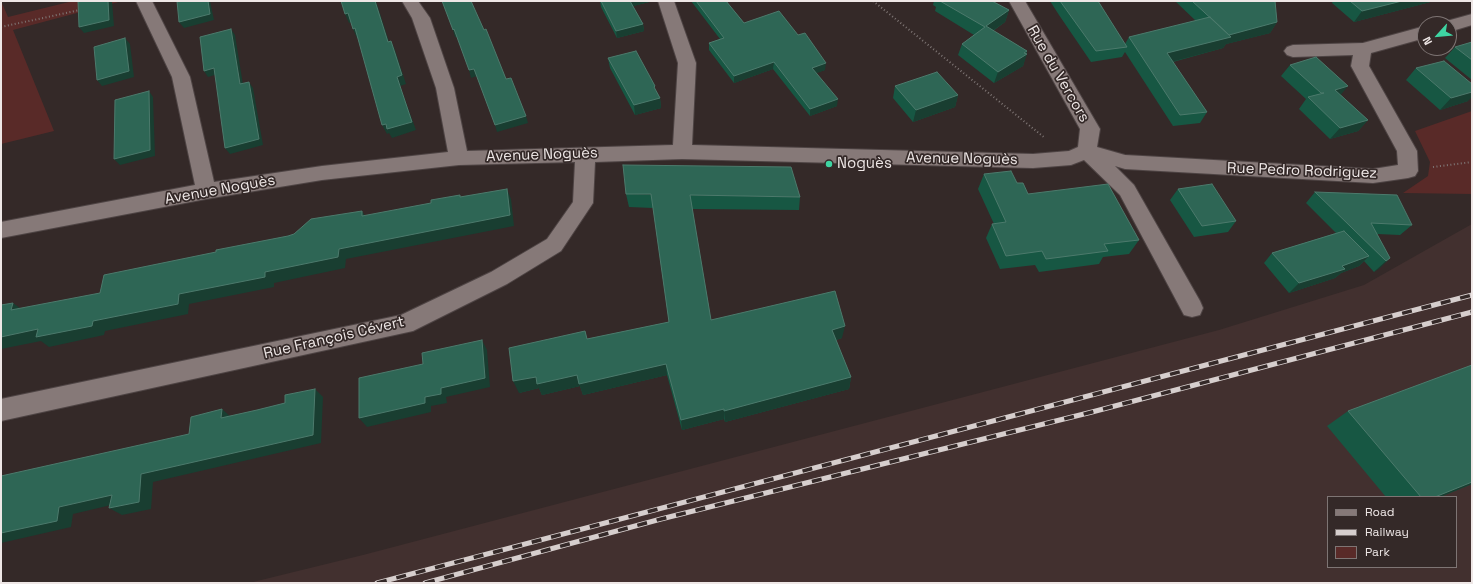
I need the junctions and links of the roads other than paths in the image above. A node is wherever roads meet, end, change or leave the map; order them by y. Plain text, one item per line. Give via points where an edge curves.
1 (144, 1) edge
2 (410, 1) edge
3 (666, 1) edge
4 (1017, 1) edge
5 (1472, 19) edge
6 (1457, 24) edge
7 (1417, 34) edge
8 (1363, 49) junction
9 (1293, 51) dead end
10 (682, 152) junction
11 (584, 154) junction
12 (1079, 154) junction
13 (459, 158) junction
14 (206, 192) junction
15 (1, 230) edge
16 (1192, 308) dead end
17 (1, 410) edge

1 - 14 street via 181,77
2 - 13 street via 421,18 445,88
3 - 10 street via 687,63
4 - 12 street, Rue du Vercors via 1090,130
5 - 6 street
7 - 8 street
8 - 9 street
8 - 12 street, Rue Pedro Rodriguez via 1360,66 1407,151 1408,171 1372,176 1132,163
10 - 11 street, Avenue Noguès
10 - 12 street, Avenue Noguès via 1033,161
11 - 13 street, Avenue Noguès
11 - 17 street, Rue François Cévert via 583,203 554,245 499,278 405,324
12 - 16 street via 1127,190
13 - 14 street, Avenue Noguès via 322,172
14 - 15 street, Avenue Noguès

